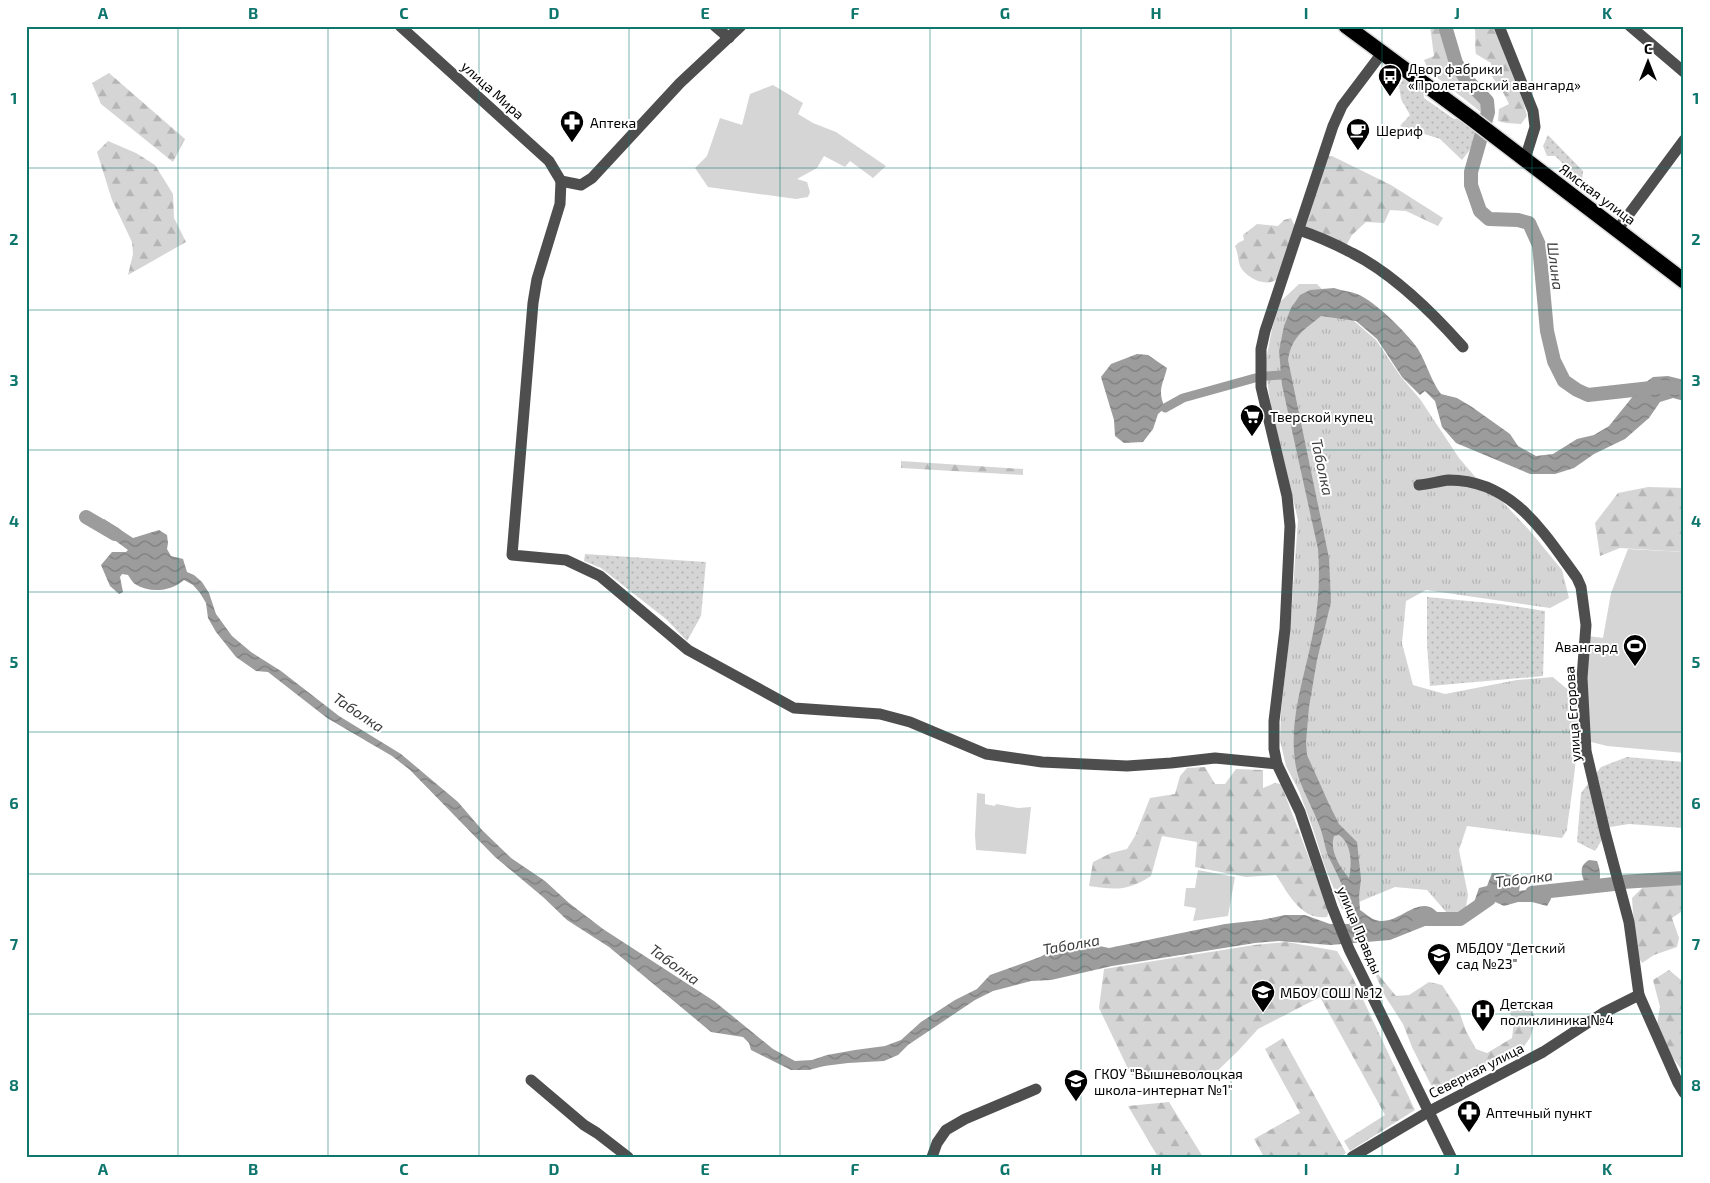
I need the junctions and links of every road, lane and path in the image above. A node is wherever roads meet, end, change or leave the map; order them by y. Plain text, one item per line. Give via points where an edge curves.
1 (400, 26) edge
2 (715, 26) edge
3 (741, 26) edge
4 (1346, 26) edge
5 (1499, 26) edge
6 (1630, 26) edge
7 (729, 38) junction
8 (1382, 53) junction
9 (1684, 72) edge
10 (1684, 140) edge
11 (1525, 159) junction
12 (561, 181) junction
13 (1299, 230) junction
14 (1618, 230) junction
15 (1684, 281) edge
16 (1462, 347) dead end
17 (1419, 486) dead end
18 (1277, 764) junction
19 (1639, 995) junction
20 (531, 1080) dead end
21 (1036, 1089) dead end
22 (1684, 1093) edge
23 (1428, 1112) junction
24 (628, 1157) edge
25 (932, 1157) edge
26 (1352, 1157) edge
27 (1451, 1157) edge

1 - 12 street, улица Мира via 549,161
2 - 7 street
3 - 7 street
4 - 8 highway
5 - 11 street via 1533,112 1535,127
6 - 9 street
7 - 12 street via 680,83 592,178 581,185
8 - 11 highway, Ямская улица
8 - 13 street, улица Правды via 1342,106
10 - 14 street
11 - 14 highway, Ямская улица
12 - 18 street via 560,204 533,303 512,555 566,560 600,576 688,650 794,708 880,714 910,722 986,754 1042,762 1127,766 1215,758
13 - 16 street via 1354,253 1378,270 1416,300
13 - 18 street, улица Правды via 1261,349 1261,387 1290,519 1284,629 1274,721
14 - 15 highway, Ямская улица
17 - 19 street, улица Егорова via 1449,480 1478,484 1512,499 1538,525 1577,578 1586,625 1582,678 1586,748 1629,922
18 - 23 street, улица Правды via 1300,812 1349,949
19 - 22 street, улица Егорова
19 - 23 street, Северная улица via 1603,1013 1543,1052
20 - 24 street
21 - 25 street via 946,1130
23 - 26 street, Северная улица
23 - 27 street, улица Правды

